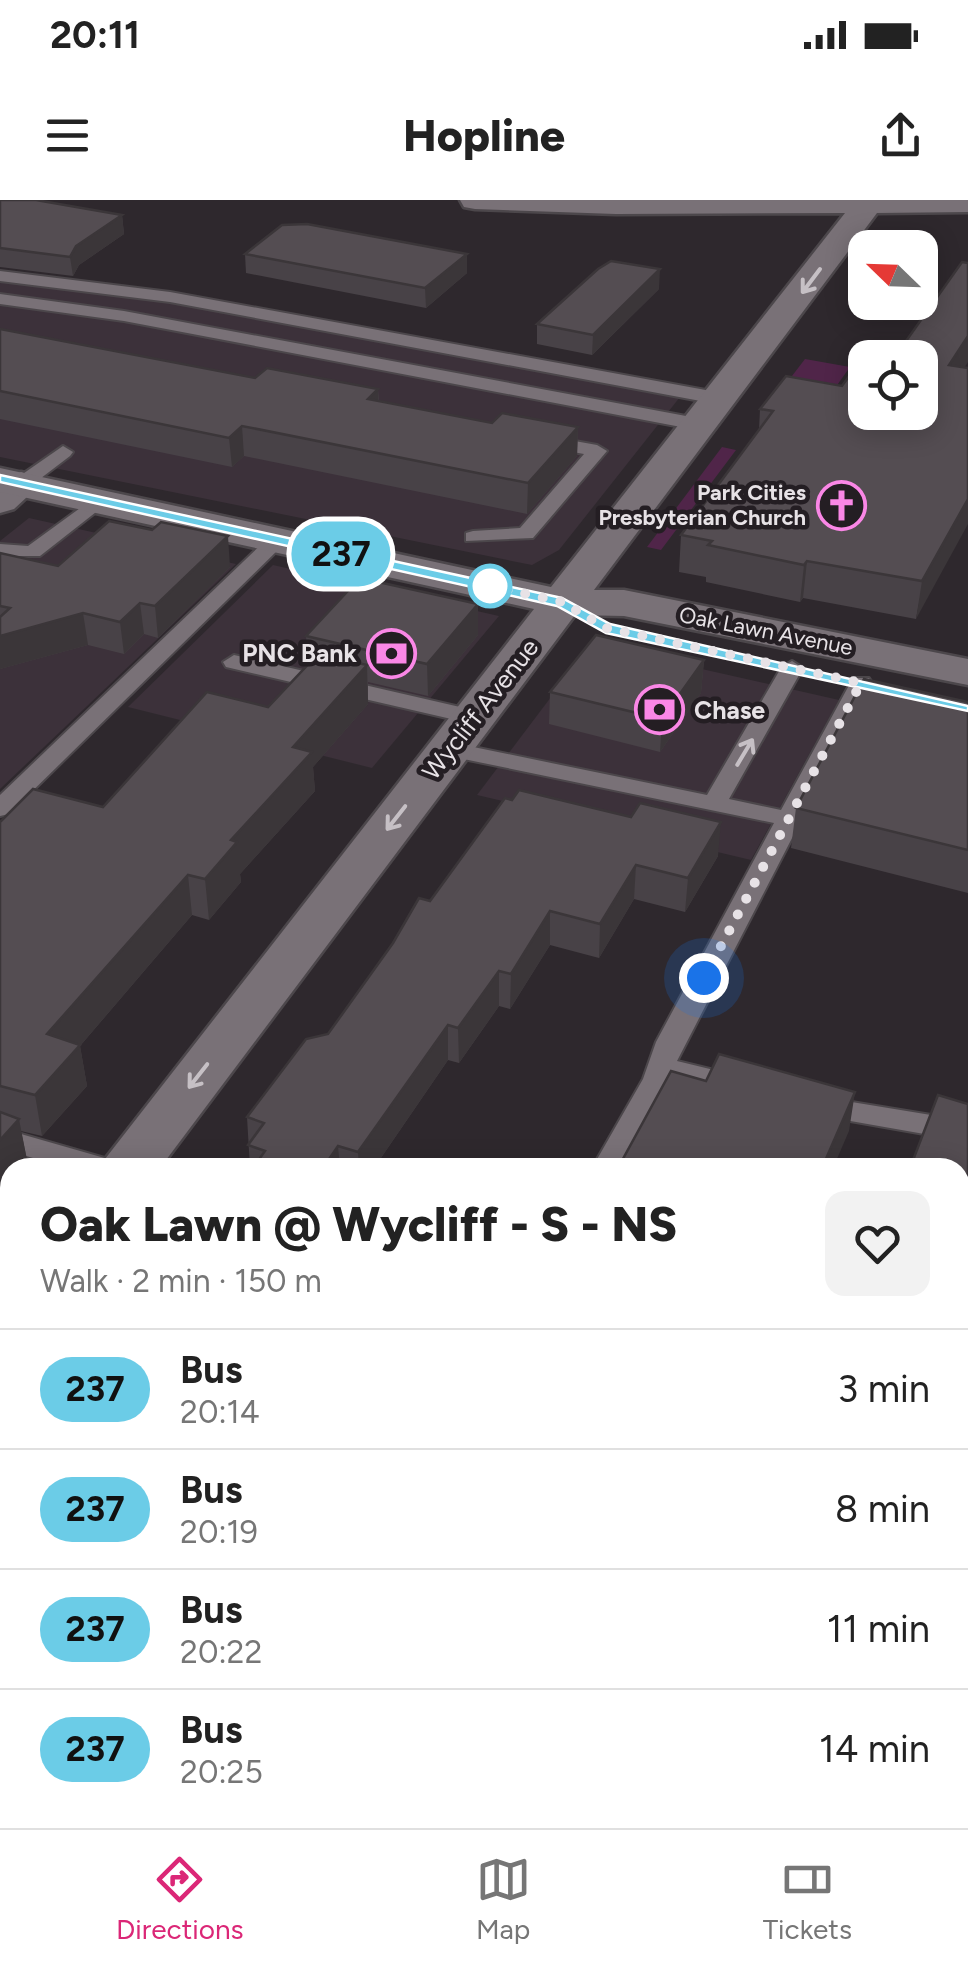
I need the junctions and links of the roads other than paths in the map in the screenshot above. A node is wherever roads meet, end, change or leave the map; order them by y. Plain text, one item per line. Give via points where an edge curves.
1 (475, 200) edge
2 (870, 201) edge
3 (968, 203) edge
4 (0, 276) edge
5 (0, 299) edge
6 (712, 412) junction
7 (520, 436) edge
8 (63, 452) dead end
9 (7, 488) edge
10 (98, 501) junction
11 (474, 537) dead end
12 (277, 540) junction
13 (0, 550) edge
14 (562, 602) junction
15 (234, 662) dead end
16 (792, 668) junction
17 (968, 672) edge
18 (861, 683) junction
19 (968, 706) edge
20 (461, 733) junction
21 (714, 803) junction
22 (0, 809) edge
23 (789, 820) junction
24 (657, 1079) junction
25 (968, 1136) edge
26 (0, 1138) edge
27 (69, 1158) edge
28 (136, 1158) edge
29 (612, 1158) edge

1 - 2 main road
2 - 3 main road
2 -> 6 main road, Wycliff Avenue
4 - 6 lane via 170,298
5 - 6 lane
6 - 14 main road, Wycliff Avenue
7 - 11 lane via 597,451 526,534
8 - 9 lane
9 - 10 main road, Oak Lawn Avenue
10 - 12 main road, Oak Lawn Avenue
10 - 13 lane via 33,552
12 - 14 main road, Oak Lawn Avenue
12 - 22 lane
14 - 16 main road, Oak Lawn Avenue via 606,628
14 - 17 main road, Oak Lawn Avenue via 624,604
14 - 20 main road, Wycliff Avenue
15 - 20 lane
16 - 18 main road, Oak Lawn Avenue
21 -> 16 lane
18 - 19 main road, Oak Lawn Avenue
18 - 23 lane
20 - 21 lane
20 -> 28 main road, Wycliff Avenue
21 - 23 lane
23 - 24 lane via 670,1042
24 - 25 lane via 681,1070 833,1111
24 - 29 lane
26 - 27 lane

